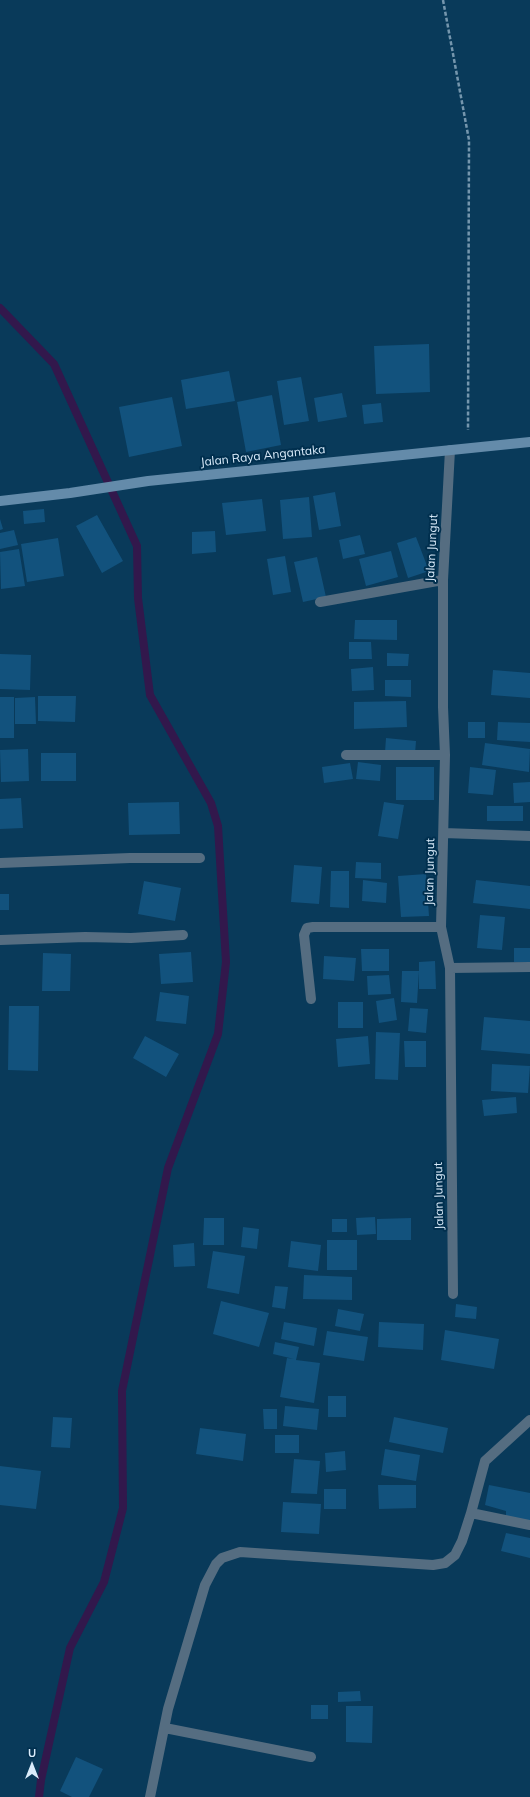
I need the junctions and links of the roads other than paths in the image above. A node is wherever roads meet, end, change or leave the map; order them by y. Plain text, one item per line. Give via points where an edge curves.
1 (530, 442) edge
2 (450, 450) junction
3 (0, 501) edge
4 (443, 580) junction
5 (320, 602) dead end
6 (346, 755) dead end
7 (445, 755) junction
8 (444, 833) junction
9 (530, 836) edge
10 (200, 858) dead end
11 (0, 863) edge
12 (441, 927) junction
13 (183, 935) dead end
14 (0, 940) edge
15 (530, 967) edge
16 (450, 968) junction
17 (311, 999) dead end
18 (453, 1294) dead end
19 (530, 1420) edge
20 (471, 1513) junction
21 (530, 1525) edge
22 (165, 1728) junction
23 (311, 1757) dead end
24 (150, 1797) edge

1 - 2 main road, Jalan Raya Angantaka
2 - 3 main road, Jalan Raya Angantaka via 148,481
2 - 4 street, Jalan Jungut
4 - 5 street
4 - 7 street, Jalan Jungut
6 - 7 street
7 - 8 street, Jalan Jungut
8 - 9 street
8 - 12 street, Jalan Jungut
10 - 11 street
12 - 16 street, Jalan Jungut
12 - 17 street via 307,928 304,935
13 - 14 street
15 - 16 street
16 - 18 street, Jalan Jungut
19 - 20 street via 484,1462
20 - 21 street
20 - 22 street via 455,1555 445,1563 418,1565 240,1552 222,1558 205,1585 168,1709
22 - 23 street
22 - 24 street

